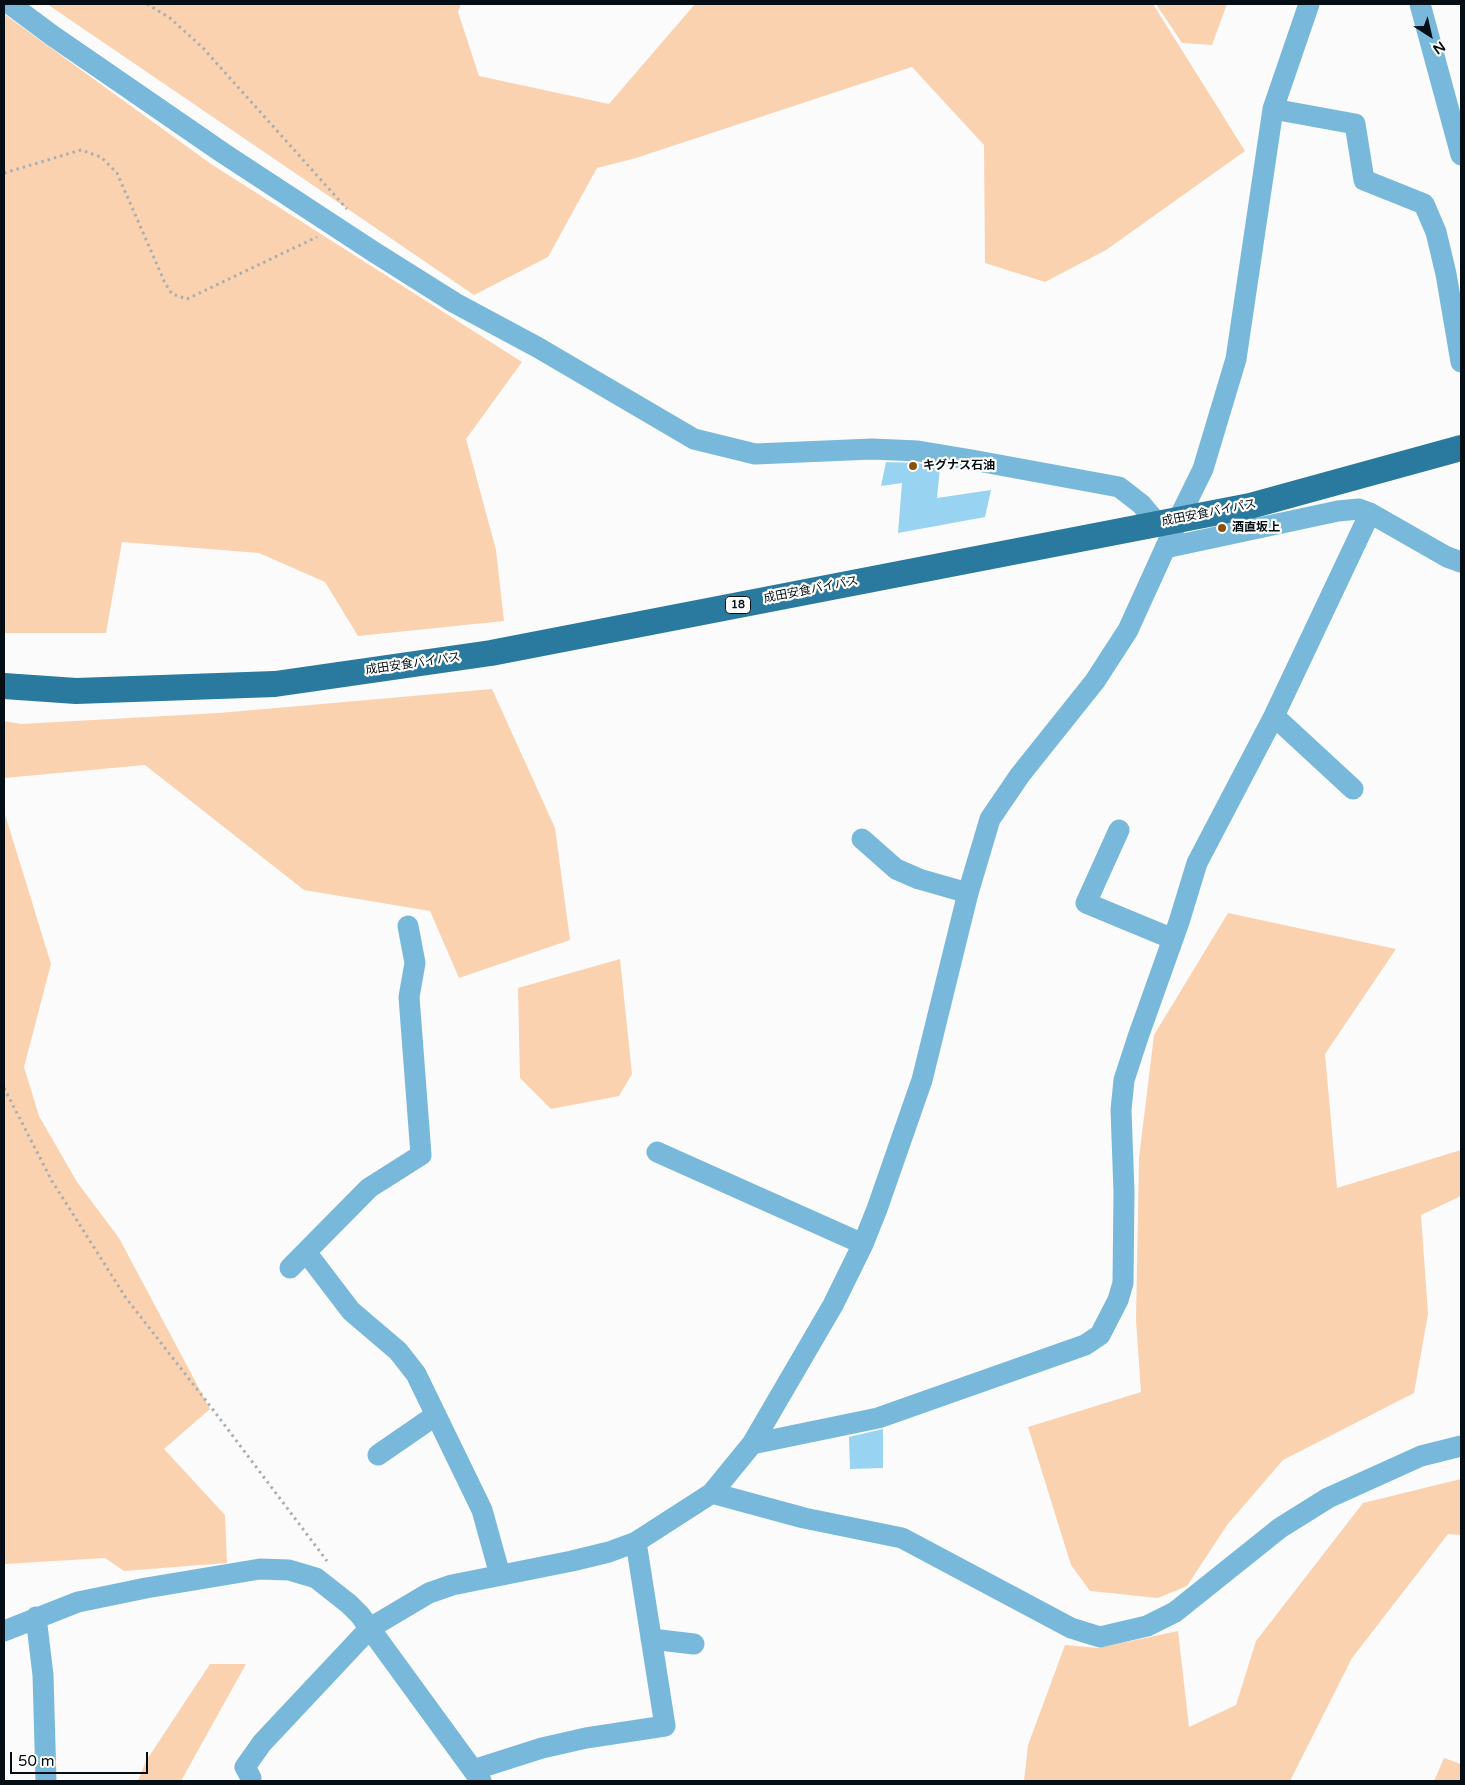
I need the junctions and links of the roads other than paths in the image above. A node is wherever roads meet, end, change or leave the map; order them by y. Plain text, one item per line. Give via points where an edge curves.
1 (10, 4) edge
2 (1309, 4) edge
3 (1420, 4) edge
4 (1272, 109) junction
5 (1461, 155) edge
6 (1461, 362) edge
7 (1461, 448) edge
8 (1370, 513) junction
9 (1167, 522) junction
10 (1165, 548) junction
11 (1461, 562) edge
12 (4, 686) edge
13 (1274, 716) junction
14 (1353, 789) dead end
15 (1120, 830) dead end
16 (862, 839) dead end
17 (968, 893) junction
18 (408, 926) dead end
19 (1174, 939) junction
20 (657, 1152) dead end
21 (863, 1244) junction
22 (306, 1252) junction
23 (290, 1268) dead end
24 (436, 1414) junction
25 (752, 1444) junction
26 (1461, 1446) edge
27 (378, 1455) dead end
28 (712, 1493) junction
29 (636, 1542) junction
30 (500, 1575) junction
31 (36, 1617) junction
32 (370, 1628) junction
33 (4, 1631) edge
34 (651, 1639) junction
35 (694, 1644) dead end
36 (477, 1776) edge
37 (251, 1778) dead end
38 (46, 1781) edge

1 - 9 street via 222,153 342,219 456,303 694,439 755,454 872,449 918,451 972,460 1119,488
2 - 4 street
3 - 5 street
4 - 6 street via 1355,124 1364,180 1424,204 1436,232 1446,274
4 - 9 street via 1236,359 1203,469
7 - 9 main road, 成田安食バイパス / 18 via 1250,506
8 - 10 street via 1359,509 1338,511
8 - 11 street
8 - 13 street
9 - 10 street
9 - 12 main road, 成田安食バイパス / 18 via 491,653 276,684 76,691
10 - 17 street via 1128,630 1109,660 990,819
13 - 14 street
13 - 19 street via 1197,863
15 - 19 street via 1086,903
16 - 17 street via 896,868 919,879
17 - 21 street via 922,1080
18 - 22 street via 415,963 410,998 421,1155 369,1188
19 - 25 street via 1124,1080 1121,1110 1123,1283 1100,1335 1085,1345 878,1418
20 - 21 street
21 - 25 street via 833,1305
22 - 23 street
22 - 24 street via 351,1311 398,1350 416,1374
24 - 27 street
24 - 30 street via 482,1510
25 - 28 street
26 - 28 street via 1421,1456 1328,1498 1280,1528 1175,1612 1146,1626 1100,1637 1071,1628 902,1538 804,1518
28 - 29 street
29 - 30 street via 581,1559
29 - 34 street
30 - 32 street via 429,1593
31 - 32 street via 78,1602 260,1569 289,1570 316,1578 350,1604
31 - 33 street
31 - 38 street via 43,1675
32 - 36 street
32 - 37 street via 262,1743 245,1766
34 - 35 street
34 - 36 street via 664,1726 542,1748

